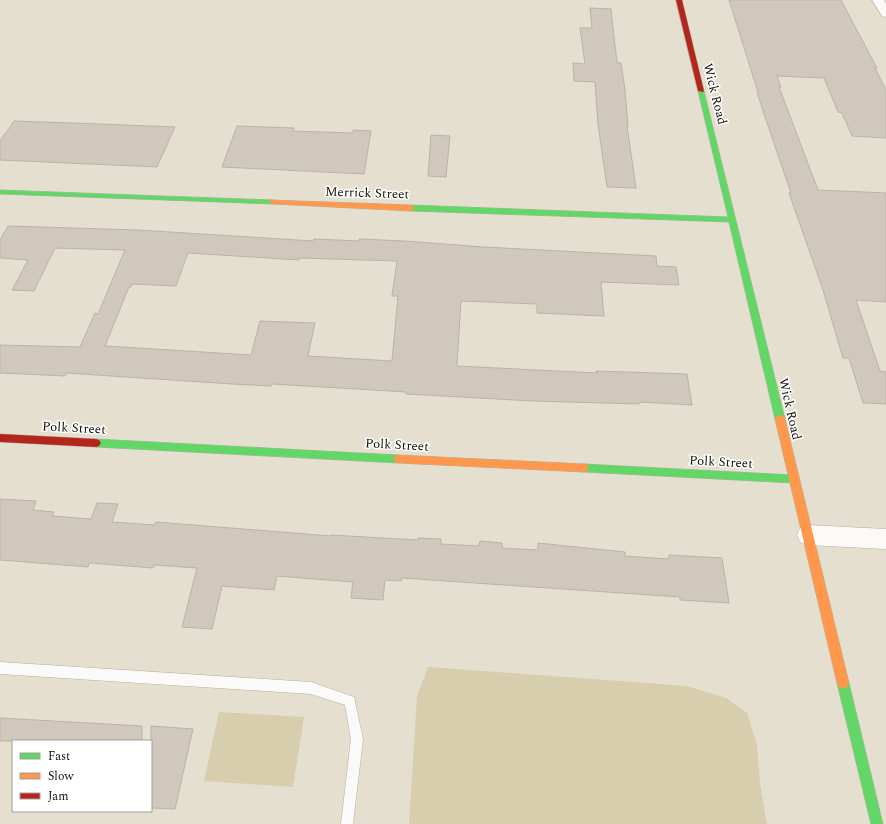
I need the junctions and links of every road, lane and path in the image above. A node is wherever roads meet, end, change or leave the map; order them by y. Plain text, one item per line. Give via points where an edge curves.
1 (679, 0) edge
2 (878, 0) edge
3 (886, 14) edge
4 (0, 192) edge
5 (732, 220) junction
6 (0, 438) edge
7 (793, 479) junction
8 (807, 535) junction
9 (886, 539) edge
10 (0, 668) edge
11 (347, 824) edge
12 (877, 824) edge

1 - 5 street, Wick Road
2 - 3 street
4 - 5 street, Merrick Street
5 - 7 street, Wick Road
6 - 7 street, Polk Street
7 - 8 street, Wick Road
8 - 9 street
8 - 12 street, Wick Road
10 - 11 lane via 311,688 350,701 357,739

